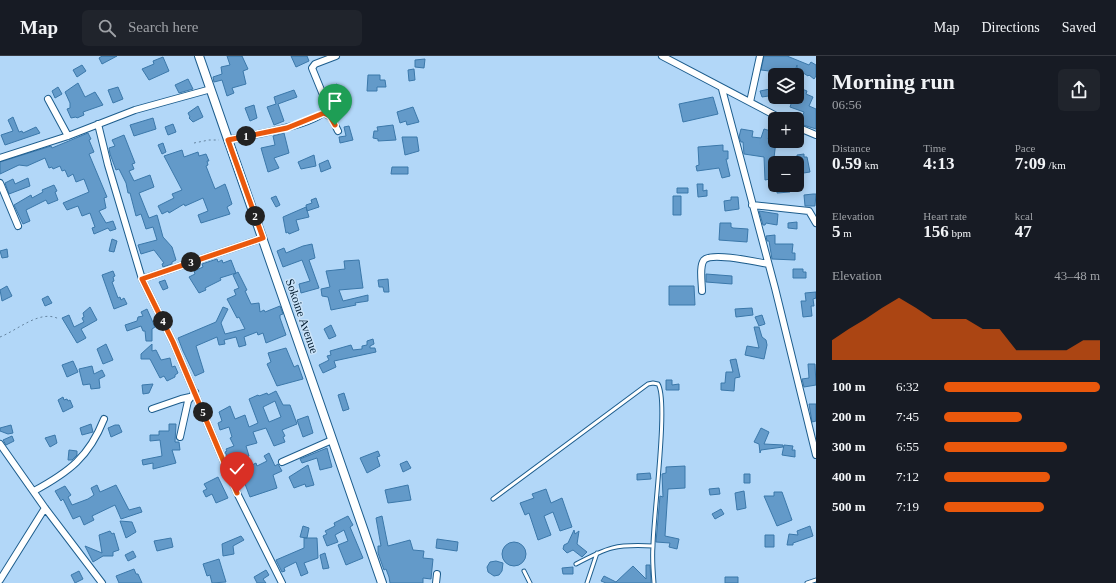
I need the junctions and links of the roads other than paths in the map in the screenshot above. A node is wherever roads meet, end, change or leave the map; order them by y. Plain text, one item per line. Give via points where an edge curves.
1 (199, 56) edge
2 (336, 56) edge
3 (662, 56) edge
4 (760, 56) edge
5 (676, 59) edge
6 (211, 88) junction
7 (722, 89) junction
8 (48, 99) dead end
9 (750, 102) junction
10 (769, 112) edge
11 (324, 113) junction
12 (98, 124) junction
13 (804, 130) edge
14 (338, 131) dead end
15 (816, 135) edge
16 (68, 136) junction
17 (228, 140) junction
18 (0, 158) edge
19 (0, 183) edge
20 (752, 205) junction
21 (816, 223) edge
22 (18, 226) dead end
23 (263, 238) junction
24 (768, 264) junction
25 (142, 279) junction
26 (702, 291) dead end
27 (193, 395) junction
28 (152, 409) dead end
29 (104, 419) dead end
30 (180, 436) dead end
31 (332, 440) junction
32 (0, 444) edge
33 (816, 455) edge
34 (282, 462) dead end
35 (34, 491) junction
36 (493, 499) dead end
37 (44, 508) junction
38 (653, 546) junction
39 (597, 553) junction
40 (576, 564) dead end
41 (524, 571) dead end
42 (437, 574) dead end
43 (0, 580) edge
44 (816, 580) edge
45 (102, 583) edge
46 (282, 583) edge
47 (382, 583) edge
48 (436, 583) edge
49 (530, 583) edge
50 (587, 583) edge
51 (654, 583) edge
52 (807, 583) edge

1 - 6 street, Sokoine Avenue
2 - 11 street via 312,68 328,107
3 - 5 street
4 - 9 street
5 - 7 street
6 - 12 street via 135,110
6 - 17 street, Sokoine Avenue
7 - 9 street
7 - 20 street
8 - 16 street
9 - 10 street
11 - 14 street via 331,117
11 - 17 street via 287,128
12 - 16 street
12 - 25 street
13 - 15 street
16 - 18 street
17 - 23 street, Sokoine Avenue
19 - 22 street
20 - 21 street via 809,211
20 - 24 street
23 - 25 street
23 - 31 street, Sokoine Avenue
24 - 26 street via 731,258 708,258 702,266
24 - 33 street
25 - 27 street via 158,309
27 - 28 street
27 - 30 street via 184,412
27 - 46 street via 237,493
29 - 35 street via 100,431 85,455 70,470
31 - 34 street
31 - 47 street, Sokoine Avenue
32 - 35 street
35 - 37 street
36 - 38 lane via 648,384 658,384 662,395 661,429
37 - 43 street
37 - 45 street
38 - 39 lane via 620,545
38 - 51 lane
39 - 40 lane
39 - 50 lane
41 - 49 lane
42 - 48 street
44 - 52 lane

